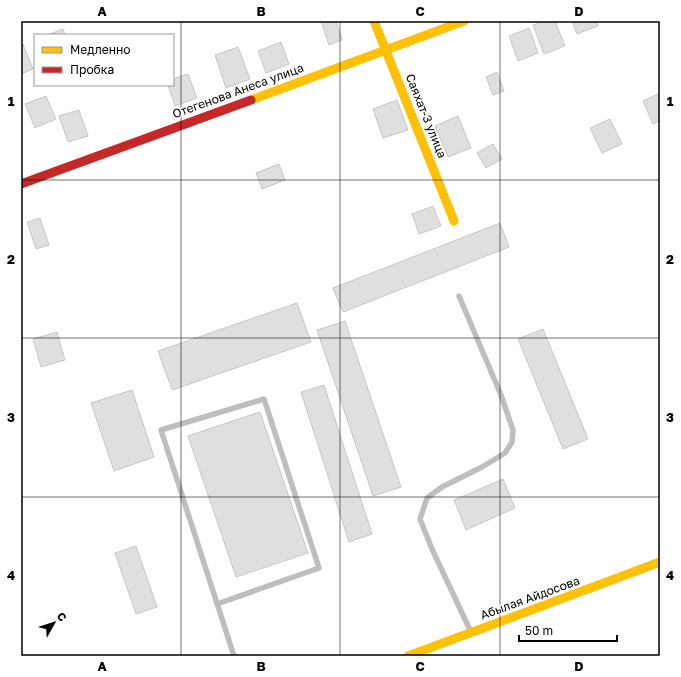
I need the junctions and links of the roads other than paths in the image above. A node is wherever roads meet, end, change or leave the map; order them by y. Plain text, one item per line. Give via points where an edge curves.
1 (374, 21) edge
2 (464, 21) edge
3 (386, 49) junction
4 (21, 184) edge
5 (454, 221) dead end
6 (460, 296) dead end
7 (660, 562) edge
8 (217, 604) junction
9 (471, 632) junction
10 (234, 656) edge
11 (408, 656) edge

1 - 3 street, Саяхат-3 улица
2 - 3 street, Отегенова Анеса улица
3 - 4 street, Отегенова Анеса улица
3 - 5 street, Саяхат-3 улица
6 - 9 lane via 513,430 512,442 505,453 442,487 427,498 420,519
7 - 9 street, Абылая Айдосова
8 - 8 lane via 161,430 264,399 319,568
8 - 10 lane
9 - 11 street, Абылая Айдосова

